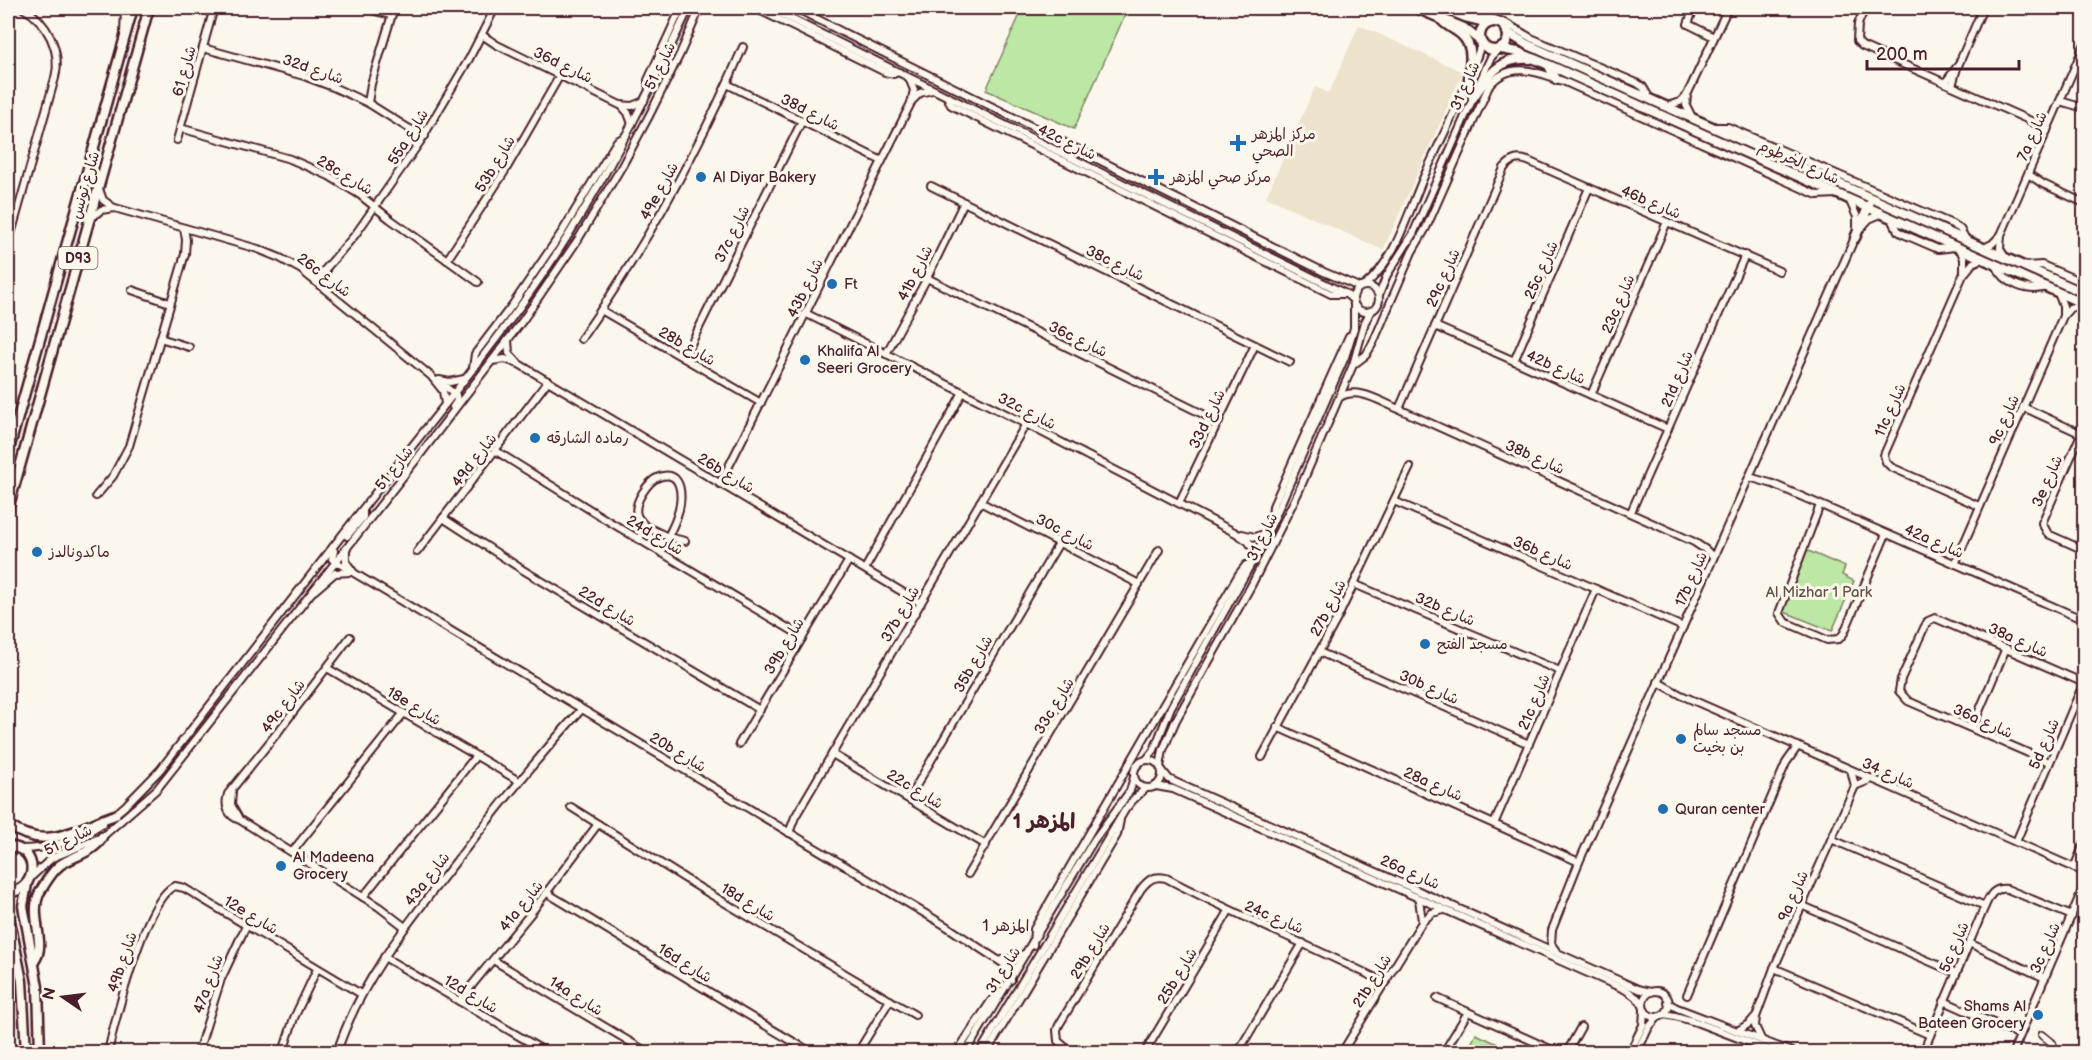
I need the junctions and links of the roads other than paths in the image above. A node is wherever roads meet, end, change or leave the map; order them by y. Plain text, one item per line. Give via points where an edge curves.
1 (23, 8) edge
2 (125, 8) edge
3 (133, 8) edge
4 (149, 8) edge
5 (214, 8) edge
6 (363, 8) edge
7 (394, 8) edge
8 (495, 8) edge
9 (681, 8) edge
10 (688, 8) edge
11 (700, 8) edge
12 (755, 8) edge
13 (770, 8) edge
14 (796, 8) edge
15 (1416, 8) edge
16 (1443, 8) edge
17 (1694, 8) edge
18 (1728, 8) edge
19 (1865, 8) edge
20 (1983, 8) edge
21 (1455, 9) edge
22 (392, 15) junction
23 (1440, 18) junction
24 (1489, 23) junction
25 (1507, 32) junction
26 (1714, 37) junction
27 (125, 38) junction
28 (480, 38) junction
29 (1481, 42) junction
30 (2085, 46) edge
31 (743, 47) dead end
32 (203, 48) junction
33 (1499, 50) junction
34 (1534, 59) junction
35 (1549, 65) junction
36 (1957, 68) junction
37 (899, 72) junction
38 (559, 77) junction
39 (909, 77) junction
40 (1469, 79) junction
41 (1556, 79) junction
42 (1945, 83) junction
43 (727, 84) junction
44 (1952, 86) junction
45 (934, 89) junction
46 (649, 92) junction
47 (1687, 95) junction
48 (946, 96) junction
49 (1473, 98) junction
50 (2062, 98) junction
51 (1650, 99) junction
52 (365, 101) junction
53 (645, 101) junction
54 (911, 103) junction
55 (620, 105) junction
56 (1667, 106) junction
57 (2081, 107) edge
58 (1692, 117) junction
59 (802, 122) junction
60 (632, 125) junction
61 (1713, 127) junction
62 (180, 128) junction
63 (408, 128) junction
64 (2048, 129) junction
65 (425, 136) junction
66 (177, 140) dead end
67 (420, 142) junction
68 (1513, 160) joint
69 (882, 161) junction
70 (1439, 173) junction
71 (2027, 177) junction
72 (931, 186) dead end
73 (98, 187) junction
74 (1444, 187) junction
75 (1589, 188) junction
76 (1838, 194) junction
77 (1849, 199) junction
78 (964, 202) junction
79 (2085, 203) edge
80 (115, 208) junction
81 (376, 208) junction
82 (1867, 208) junction
83 (1881, 214) junction
84 (89, 220) junction
85 (1666, 222) junction
86 (1929, 225) junction
87 (184, 228) junction
88 (9, 235) edge
89 (2001, 235) junction
90 (1855, 238) junction
91 (1968, 241) junction
92 (8, 245) edge
93 (1958, 248) junction
94 (1984, 248) junction
95 (1744, 255) junction
96 (2005, 258) junction
97 (1982, 259) junction
98 (447, 260) junction
99 (2024, 266) junction
100 (1779, 271) dead end
101 (1324, 272) junction
102 (1963, 274) junction
103 (927, 278) junction
104 (1318, 281) junction
105 (478, 282) dead end
106 (317, 283) junction
107 (2085, 283) edge
108 (1362, 286) junction
109 (132, 290) dead end
110 (2058, 292) junction
111 (2085, 292) edge
112 (1346, 294) junction
113 (1379, 295) junction
114 (1354, 302) junction
115 (170, 303) junction
116 (2085, 304) edge
117 (601, 310) junction
118 (1371, 311) junction
119 (805, 313) junction
120 (2063, 315) junction
121 (1435, 326) junction
122 (160, 338) junction
123 (581, 339) dead end
124 (508, 340) junction
125 (1256, 345) junction
126 (189, 347) dead end
127 (886, 354) junction
128 (684, 358) junction
129 (492, 361) junction
130 (1514, 361) junction
131 (1290, 362) dead end
132 (519, 364) junction
133 (1352, 368) junction
134 (431, 376) junction
135 (465, 378) junction
136 (548, 381) junction
137 (963, 392) junction
138 (454, 393) junction
139 (1366, 395) junction
140 (1591, 395) junction
141 (1340, 398) junction
142 (761, 403) junction
143 (444, 405) junction
144 (2023, 407) junction
145 (1399, 409) junction
146 (1219, 422) junction
147 (1026, 424) junction
148 (1668, 429) junction
149 (2083, 435) edge
150 (496, 451) junction
151 (8, 453) edge
152 (416, 460) junction
153 (1410, 467) dead end
154 (1750, 474) junction
155 (720, 484) junction
156 (96, 496) dead end
157 (1394, 501) junction
158 (980, 502) junction
159 (1179, 504) junction
160 (1822, 506) junction
161 (1979, 506) junction
162 (8, 509) edge
163 (363, 509) junction
164 (1631, 512) junction
165 (443, 518) junction
166 (645, 526) junction
167 (1267, 532) junction
168 (1236, 533) junction
169 (1886, 534) junction
170 (668, 537) junction
171 (639, 539) junction
172 (685, 541) dead end
173 (1694, 542) junction
174 (1059, 543) junction
175 (1719, 544) junction
176 (346, 549) junction
177 (1159, 550) dead end
178 (2085, 550) edge
179 (417, 552) dead end
180 (1256, 555) junction
181 (1713, 557) junction
182 (849, 560) junction
183 (335, 562) junction
184 (1252, 562) junction
185 (1953, 563) junction
186 (865, 569) junction
187 (354, 573) junction
188 (1139, 584) junction
189 (1354, 584) junction
190 (1596, 589) junction
191 (312, 592) junction
192 (921, 603) junction
193 (2085, 620) edge
194 (1683, 627) junction
195 (350, 637) dead end
196 (803, 637) junction
197 (2006, 648) junction
198 (1319, 651) junction
199 (327, 668) junction
200 (1560, 671) junction
201 (2084, 682) edge
202 (1657, 685) junction
203 (1908, 701) joint
204 (579, 708) junction
205 (760, 710) junction
206 (401, 712) junction
207 (1277, 727) junction
208 (1972, 728) junction
209 (740, 744) dead end
210 (1529, 744) junction
211 (1798, 746) junction
212 (832, 754) junction
213 (473, 755) junction
214 (1262, 757) dead end
215 (1146, 760) junction
216 (2049, 762) junction
217 (1161, 769) junction
218 (1851, 770) junction
219 (1134, 777) junction
220 (1872, 779) junction
221 (517, 784) junction
222 (1156, 786) junction
223 (1855, 786) junction
224 (1146, 788) junction
225 (909, 798) junction
226 (571, 807) dead end
227 (115, 815) junction
228 (1120, 818) junction
229 (598, 824) junction
230 (1494, 824) junction
231 (8, 825) edge
232 (787, 831) junction
233 (102, 837) junction
234 (1831, 839) junction
235 (2014, 841) junction
236 (2085, 844) edge
237 (9, 845) edge
238 (986, 845) junction
239 (22, 849) junction
240 (294, 854) junction
241 (1579, 862) junction
242 (2074, 868) junction
243 (2085, 872) edge
244 (968, 874) dead end
245 (1152, 878) joint
246 (28, 881) junction
247 (173, 886) joint
248 (2085, 886) edge
249 (8, 893) edge
250 (547, 893) junction
251 (366, 898) junction
252 (1419, 898) junction
253 (1801, 906) junction
254 (1985, 906) junction
255 (1444, 910) junction
256 (8, 911) edge
257 (1229, 911) junction
258 (2072, 916) junction
259 (1422, 922) junction
260 (406, 925) junction
261 (246, 926) junction
262 (1552, 930) junction
263 (1533, 940) junction
264 (1303, 943) junction
265 (1969, 943) junction
266 (1031, 948) junction
267 (1556, 951) junction
268 (988, 953) junction
269 (384, 957) junction
270 (493, 960) junction
271 (1002, 960) junction
272 (34, 961) junction
273 (1774, 968) junction
274 (317, 969) junction
275 (1018, 969) junction
276 (1956, 973) junction
277 (2045, 978) junction
278 (1011, 980) junction
279 (1386, 983) junction
280 (1006, 987) junction
281 (1651, 992) junction
282 (361, 994) junction
283 (1687, 995) dead end
284 (1437, 998) dead end
285 (890, 1000) junction
286 (459, 1001) junction
287 (1944, 1001) junction
288 (1668, 1003) junction
289 (1644, 1007) junction
290 (1468, 1011) junction
291 (915, 1015) dead end
292 (1661, 1016) junction
293 (1756, 1017) junction
294 (996, 1026) junction
295 (1581, 1027) dead end
296 (1739, 1030) junction
297 (1930, 1035) junction
298 (2020, 1035) junction
299 (2042, 1035) dead end
300 (1761, 1039) junction
301 (26, 1053) edge
302 (40, 1053) edge
303 (108, 1053) edge
304 (198, 1053) edge
305 (283, 1053) edge
306 (337, 1053) edge
307 (546, 1053) edge
308 (647, 1053) edge
309 (811, 1053) edge
310 (858, 1053) edge
311 (957, 1053) edge
312 (966, 1053) edge
313 (980, 1053) edge
314 (987, 1053) edge
315 (1071, 1053) edge
316 (1145, 1053) edge
317 (1238, 1053) edge
318 (1342, 1053) edge
319 (1444, 1053) edge
320 (1557, 1053) edge
321 (1567, 1053) edge
322 (1630, 1053) edge
323 (1637, 1053) edge
324 (1775, 1053) edge
325 (1792, 1053) edge
326 (1923, 1053) edge
327 (2013, 1053) edge
328 (2056, 1053) edge

1 - 88 street via 43,25 58,64
2 - 27 street
3 - 27 main road, شارع تونس / D93
4 - 73 main road, شارع تونس / D93
5 - 32 street, شارع 61
6 - 22 street
7 - 22 street
8 - 28 street, 55a شارع
9 - 46 street via 648,80
10 - 46 street, شارع 51
11 - 124 street, شارع 51 via 622,166 561,265
12 - 37 street via 885,72
13 - 37 street, 42c شارع
14 - 101 street, 42c شارع
15 - 23 main road
16 - 21 main road
17 - 26 street via 1688,24
18 - 26 street
19 - 42 street via 1857,30 1857,41 1864,48
20 - 36 street
21 - 24 main road via 1472,20
21 - 51 street via 1504,21 1531,38 1637,83
22 - 52 street
23 - 29 main road
23 - 40 main road via 1470,45
24 - 25 main road via 1502,24
24 - 29 main road via 1481,30
25 - 33 main road via 1507,41
25 - 51 main road, شارع الخرطوم via 1521,42
26 - 47 street
27 - 151 main road, شارع تونس / D93
28 - 38 street, 36d شارع
28 - 65 street, 55a شارع
29 - 33 main road via 1488,50
29 - 40 street, شارع 31
30 - 50 street, 7a شارع
31 - 43 street, 49e شارع
32 - 52 street, 32d شارع via 304,76
32 - 62 street, شارع 61
33 - 34 main road, شارع الخرطوم
33 - 49 street, شارع 31 via 1490,59
34 - 35 main road, شارع الخرطوم
34 - 49 main road via 1512,60 1497,66
35 - 41 main road
35 - 76 main road, شارع الخرطوم
36 - 42 street
36 - 44 street
37 - 39 street, 42c شارع
38 - 55 street, 36d شارع
38 - 98 street, 53b شارع via 505,171
39 - 45 street, 42c شارع
39 - 54 street via 914,90
40 - 108 street, شارع 31 via 1396,240 1373,278
41 - 74 street via 1522,69 1493,81
41 - 76 street via 1816,195
42 - 44 street
43 - 59 street, 38d شارع
43 - 117 street, 49e شارع via 668,201
44 - 64 street
45 - 48 street, 42c شارع
45 - 54 street via 920,93
46 - 53 street, شارع 51
47 - 56 street
47 - 58 street via 1687,109
48 - 104 street, 42c شارع
48 - 112 street via 951,105 1331,294
49 - 70 street, شارع 31
50 - 57 street
50 - 64 street, 7a شارع
51 - 56 main road, شارع الخرطوم
52 - 63 street, 32d شارع
53 - 55 street
53 - 60 street, شارع 51
54 - 69 street, 43b شارع
55 - 60 street
56 - 58 main road, شارع الخرطوم
58 - 61 main road, شارع الخرطوم
59 - 69 street, 38d شارع
59 - 128 street, 37c شارع
60 - 135 street, شارع 51 via 626,136 617,141 562,232 475,354 473,369
61 - 86 main road, شارع الخرطوم
61 - 91 street via 1728,127 1952,224
62 - 66 street, شارع 61
62 - 81 street, 28c شارع via 298,162 340,182
63 - 65 street, 32d شارع
63 - 67 street, 32d شارع
64 - 71 street, 7a شارع
65 - 67 street, 55a شارع
67 - 81 street, 55a شارع
68 - 75 street, 46b شارع via 1528,161
68 - 121 street, 29c شارع via 1504,168
69 - 119 street, 43b شارع
70 - 74 street
70 - 113 street, شارع 31 via 1413,234 1386,275
71 - 79 street
71 - 89 street, 7a شارع
72 - 78 street, 38c شارع
73 - 80 street via 103,200
73 - 84 main road, شارع تونس / D93
74 - 133 street via 1373,343
75 - 85 street, 46b شارع
75 - 130 street, 25c شارع
76 - 77 main road, شارع الخرطوم
77 - 82 main road, شارع الخرطوم
77 - 90 street, 17b شارع via 1857,217
78 - 103 street, 41b شارع
78 - 125 street, 38c شارع
80 - 84 street via 100,210
80 - 87 street, 26c شارع
81 - 98 street, 28c شارع
81 - 106 street, 55a شارع
82 - 83 main road, شارع الخرطوم
82 - 86 main road via 1873,204
82 - 90 main road
83 - 90 street, 17b شارع via 1866,221
83 - 93 main road, شارع الخرطوم
84 - 162 main road, شارع تونس / D93
85 - 95 street, 46b شارع
85 - 140 street, 23c شارع
86 - 91 main road, شارع الخرطوم
87 - 106 street, 26c شارع via 269,253
87 - 115 street via 186,250
88 - 92 street
89 - 94 street, 7a شارع
89 - 96 street
90 - 154 street, 17b شارع
91 - 94 main road, شارع الخرطوم
93 - 97 main road, شارع الخرطوم
93 - 102 street via 1965,264
94 - 96 main road, شارع الخرطوم
95 - 100 street, 46b شارع
95 - 148 street, 21d شارع
96 - 99 main road, شارع الخرطوم
97 - 102 street, 11c شارع
97 - 110 main road, شارع الخرطوم
98 - 105 street, 28c شارع
99 - 107 street via 2042,265
99 - 111 main road, شارع الخرطوم
101 - 104 street
101 - 108 street, 42c شارع
102 - 161 street, 11c شارع via 1884,455 1891,467
103 - 127 street, 41b شارع
103 - 146 street, 36c شارع
104 - 112 street, 42c شارع
106 - 134 street, 26c شارع
108 - 113 street via 1373,287
108 - 114 street via 1356,290
109 - 115 street
110 - 116 main road, شارع الخرطوم
110 - 120 street
112 - 114 street, 42c شارع
113 - 118 street via 1378,305
114 - 118 street via 1361,311
114 - 167 street, شارع 31 via 1354,328 1338,375
115 - 122 street
116 - 120 street via 2074,306
117 - 123 street, 49e شارع
117 - 128 street, 28b شارع
118 - 133 street, شارع 31
119 - 127 street, 32c شارع
119 - 142 street, 43b شارع
120 - 144 street, 9c شارع
121 - 130 street, 42b شارع
121 - 145 street, 29c شارع
122 - 126 street
122 - 156 street via 126,454
124 - 129 street, شارع 51
124 - 132 street via 511,356
125 - 131 street, 38c شارع
125 - 146 street, 33d شارع
127 - 137 street, 32c شارع
128 - 142 street, 28b شارع
129 - 132 street, 26b شارع via 505,359
129 - 152 street, شارع 51
130 - 140 street, 42b شارع
132 - 136 street, 26b شارع
133 - 139 street via 1352,384
133 - 141 street, شارع 31
134 - 135 street via 450,382
134 - 138 street
134 - 143 street, 26c شارع via 442,388
135 - 138 street, شارع 51
136 - 150 street, 49d شارع
136 - 155 street, 26b شارع
137 - 147 street, 32c شارع
137 - 186 street
138 - 143 street, شارع 51
138 - 152 street via 456,403 420,449
139 - 141 street, 38b شارع via 1352,392
139 - 145 street, 38b شارع
140 - 148 street, 42b شارع
141 - 217 street, شارع 31 via 1251,586 1172,727
142 - 155 street, 43b شارع
143 - 163 street, شارع 51
144 - 149 street
144 - 161 street, 9c شارع
145 - 164 street, 38b شارع
146 - 159 street, 33d شارع
147 - 158 street, 37b شارع
147 - 159 street, 32c شارع
148 - 164 street, 21d شارع
149 - 178 street, 3e شارع via 2042,524 2048,534
150 - 165 street, 49d شارع
150 - 171 street, 24d شارع
152 - 176 street, شارع 51
153 - 157 street, 27b شارع
154 - 160 street, 42a شارع
154 - 175 street, 17b شارع
155 - 182 street, 26b شارع
157 - 189 street, 27b شارع
157 - 190 street, 36b شارع
158 - 174 street, 30c شارع
158 - 192 street, 37b شارع
159 - 168 street, 32c شارع
160 - 169 street, 42a شارع
160 - 169 street via 1779,613 1785,622 1830,641 1839,639
161 - 185 street, 9c شارع
163 - 183 street via 363,517 332,555
163 - 227 street, شارع 51 via 150,783
164 - 173 street, 38b شارع
165 - 179 street, 49d شارع
165 - 205 street, 22d شارع via 523,570
166 - 170 street
166 - 170 street via 637,516 639,498 656,478 672,477 679,483 680,501
166 - 171 street
167 - 168 street, 32c شارع via 1255,537
167 - 180 street, شارع 31
168 - 180 street, 32c شارع via 1249,542
169 - 185 street, 42a شارع
170 - 172 street
171 - 196 street, 24d شارع
173 - 175 street, 38b شارع
173 - 181 street, 38b شارع
174 - 188 street, 30c شارع
174 - 225 street, 35b شارع
175 - 181 street, 17b شارع
176 - 183 street, شارع 51
176 - 187 street via 346,562
177 - 188 street, 33c شارع
180 - 184 street, شارع 31
181 - 194 street, 17b شارع
182 - 186 street, 26b شارع
182 - 196 street, 39b شارع
183 - 187 street, 20b شارع
183 - 191 street, شارع 51
184 - 215 street, شارع 31
184 - 266 street via 1239,574 1034,929
185 - 193 street, 42a شارع
186 - 192 street, 26b شارع
187 - 191 street via 335,573
187 - 204 street, 20b شارع
188 - 238 street, 33c شارع
189 - 198 street, 27b شارع
189 - 200 street, 32b شارع
190 - 194 street, 36b شارع
190 - 200 street, 21c شارع
191 - 233 street, شارع 51 via 172,771
192 - 212 street, 37b شارع
194 - 202 street, 17b شارع
195 - 199 street, 49c شارع
196 - 205 street, 39b شارع
197 - 201 street, 38a شارع
197 - 203 street, 38a شارع via 1942,620 1931,619 1901,679 1899,691
197 - 208 street
198 - 207 street, 27b شارع
198 - 210 street, 30b شارع
199 - 206 street, 18e شارع
199 - 240 street, 49c شارع via 233,789 228,805 240,820
200 - 210 street, 21c شارع
201 - 216 street, 5d شارع
202 - 211 street, شارع 34
202 - 241 street, 17b شارع
203 - 208 street, 36a شارع
204 - 221 street, 43a شارع
204 - 232 street, 20b شارع
205 - 209 street, 39b شارع
206 - 213 street, 18e شارع
206 - 240 street
207 - 214 street, 27b شارع
207 - 230 street, 28a شارع
208 - 216 street, 36a شارع
210 - 230 street, 21c شارع
211 - 218 street, شارع 34
211 - 283 street via 1786,763
212 - 225 street, 22c شارع
212 - 232 street, 37b شارع
213 - 221 street, 18e شارع
213 - 251 street
215 - 217 street via 1156,762
215 - 219 street via 1137,764
216 - 235 street, 5d شارع
217 - 222 street via 1162,777
217 - 263 street, 26a شارع via 1175,782
218 - 220 street, شارع 34
218 - 223 street
219 - 224 street
219 - 266 street, شارع 31 via 1130,790 1094,840
220 - 223 street
220 - 235 street, شارع 34
221 - 260 street, 43a شارع
222 - 224 street
222 - 252 street, 26a شارع via 1173,789
223 - 234 street, 9a شارع
224 - 228 street, شارع 31
225 - 238 street, 22c شارع
226 - 229 street, 18d شارع
227 - 231 main road via 47,839
227 - 239 street, شارع 51 via 53,846
228 - 294 street, شارع 31
228 - 314 street via 1117,835
229 - 250 street, 41a شارع
229 - 285 street, 18d شارع
230 - 241 street, 28a شارع
232 - 268 street, 20b شارع
233 - 246 street, شارع 51 via 52,858
233 - 272 main road via 97,845 55,869 39,894 35,911 39,951
234 - 253 street, 9a شارع
234 - 254 street
235 - 242 street, شارع 34
236 - 242 street
237 - 239 main road
238 - 244 street, 33c شارع
239 - 246 main road via 30,861 32,873
240 - 251 street
241 - 262 street, 17b شارع
242 - 243 street, شارع 34
245 - 257 street, 24c شارع via 1166,878
245 - 315 street, 29b شارع via 1141,889 1059,1025 1058,1041
246 - 249 main road via 22,889
246 - 272 main road via 23,906
247 - 261 street, 12e شارع via 184,888
247 - 303 street, 49b شارع via 163,894 140,945
248 - 258 street, 3c شارع
250 - 270 street, 41a شارع
250 - 309 street, 16d شارع
251 - 260 street
252 - 255 street, 26a شارع
252 - 259 street
253 - 273 street, 9a شارع
253 - 276 street
254 - 258 street, 5c شارع via 1999,888
254 - 265 street, 5c شارع
255 - 259 street via 1432,913
255 - 289 street, 26a شارع via 1626,990
256 - 301 main road via 22,981
257 - 264 street, 24c شارع
257 - 316 street, 25b شارع
258 - 277 street, 3c شارع
259 - 279 street, 21b شارع
260 - 269 street, 43a شارع
261 - 274 street, 12e شارع
261 - 304 street, 47a شارع via 218,988
262 - 263 street
262 - 267 street via 1551,944
263 - 267 street, 26a شارع
264 - 279 street, 24c شارع
264 - 317 street
265 - 276 street, 5c شارع
265 - 277 street
266 - 271 street via 1016,958
266 - 275 street, شارع 31
267 - 281 street, 26a شارع
268 - 271 street, 20b شارع
268 - 278 street, 20b شارع via 1006,967
269 - 282 street, 43a شارع
269 - 286 street, 12d شارع
270 - 286 street, 41a شارع
270 - 308 street, 14a شارع
271 - 275 street, 20b شارع
272 - 302 main road
273 - 293 street, 9a شارع
273 - 297 street
274 - 282 street, 12e شارع
274 - 305 street
275 - 278 street, شارع 31
275 - 294 street via 1019,980 998,1015
276 - 287 street, 5c شارع
277 - 298 street, 3c شارع
278 - 280 street, شارع 31
279 - 318 street, 21b شارع
280 - 311 street via 991,1001
280 - 312 street, شارع 31
281 - 288 street via 1664,994
281 - 289 street
282 - 306 street, 43a شارع
284 - 290 street
285 - 291 street, 18d شارع
285 - 310 street
286 - 307 street, 12d شارع
287 - 297 street, 5c شارع
287 - 298 street
288 - 292 street
288 - 296 street
289 - 292 street via 1648,1015
289 - 322 street via 1644,1022
290 - 319 street
290 - 320 street
292 - 323 street via 1647,1030
292 - 324 street via 1696,1022
293 - 296 street
293 - 300 street
294 - 313 street, شارع 31
295 - 321 street
296 - 300 street
297 - 326 street, 5c شارع
298 - 327 street, 3c شارع
299 - 328 street via 2054,1045
300 - 325 street

